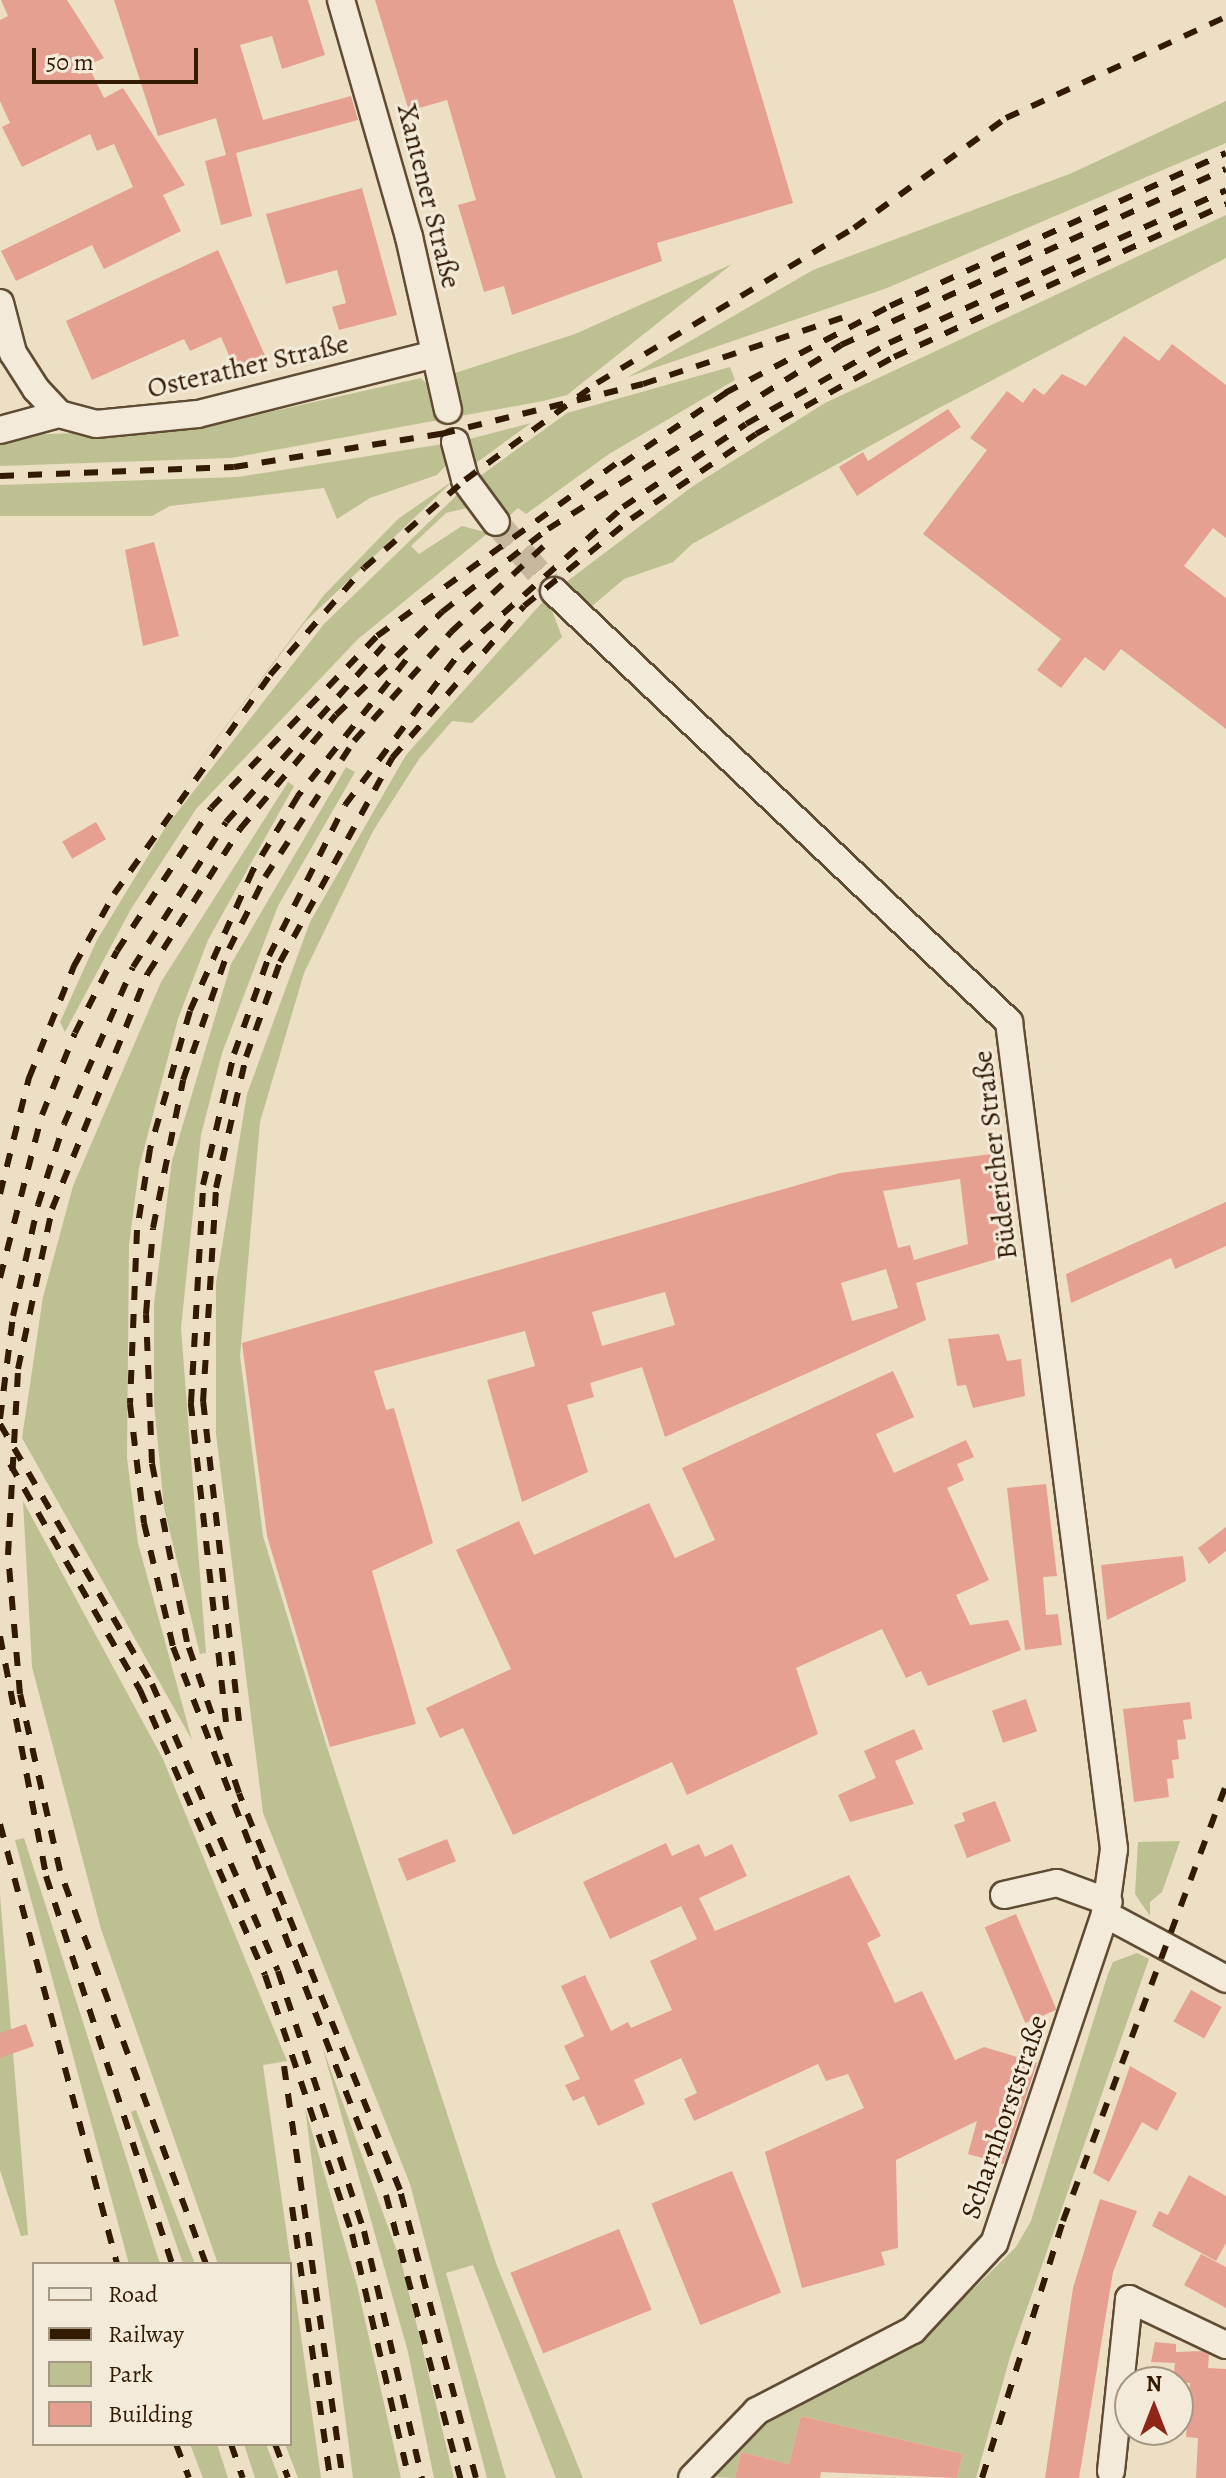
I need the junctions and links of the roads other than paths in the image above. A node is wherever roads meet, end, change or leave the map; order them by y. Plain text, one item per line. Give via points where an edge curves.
1 (341, 0) edge
2 (0, 303) edge
3 (435, 354) junction
4 (448, 410) dead end
5 (59, 414) junction
6 (0, 430) edge
7 (457, 455) dead end
8 (496, 522) tunnel mouth
9 (554, 591) tunnel mouth
10 (1004, 1895) dead end
11 (1107, 1908) junction
12 (1226, 1979) edge
13 (1226, 2345) edge
14 (1111, 2471) dead end
15 (692, 2478) edge

1 - 3 street, Xantener Straße
2 - 5 street via 23,373
3 - 4 street, Xantener Straße
3 - 5 street, Osterather Straße via 198,414 117,424
5 - 6 street
7 - 8 street
9 - 11 street, Büdericher Straße via 1009,1022 1114,1849
10 - 11 street via 1057,1883
11 - 12 street
11 - 15 street, Scharnhorststraße via 1013,2203 970,2276 913,2330 757,2411
13 - 14 street via 1129,2299

